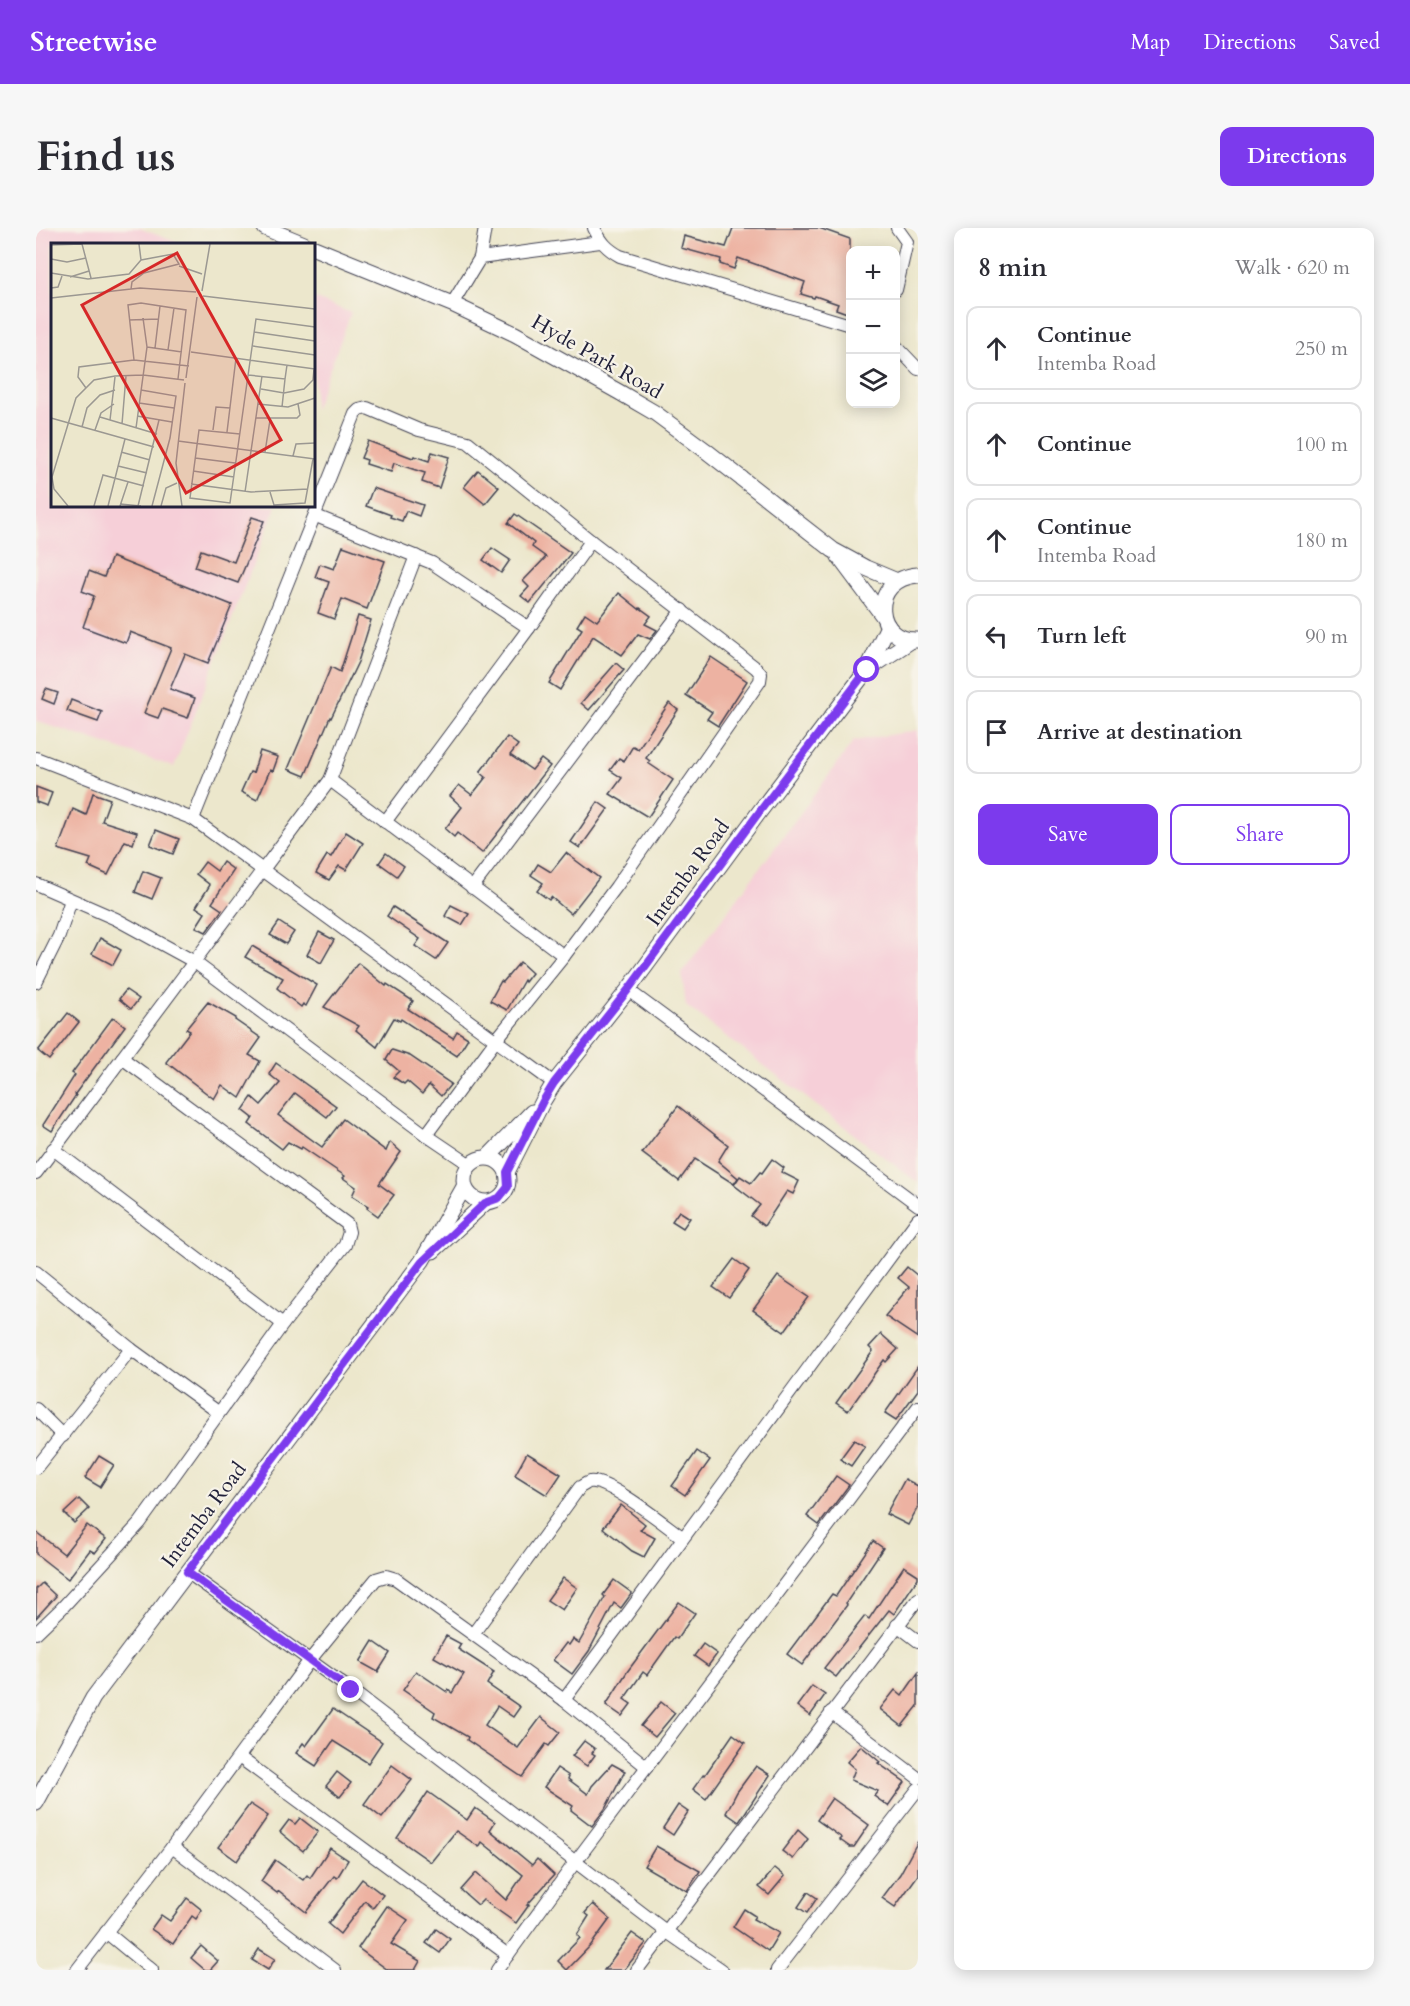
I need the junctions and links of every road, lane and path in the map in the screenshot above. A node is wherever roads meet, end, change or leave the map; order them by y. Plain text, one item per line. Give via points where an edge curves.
1 (265, 228) edge
2 (485, 228) edge
3 (594, 228) edge
4 (897, 228) edge
5 (600, 242) junction
6 (302, 243) edge
7 (315, 248) edge
8 (480, 258) junction
9 (900, 273) edge
10 (452, 304) junction
11 (846, 324) edge
12 (900, 350) edge
13 (918, 369) edge
14 (316, 516) junction
15 (591, 541) junction
16 (833, 550) junction
17 (416, 556) junction
18 (918, 575) edge
19 (897, 580) junction
20 (682, 610) junction
21 (886, 621) junction
22 (529, 628) junction
23 (915, 640) edge
24 (867, 670) junction
25 (36, 758) edge
26 (330, 780) junction
27 (193, 819) junction
28 (385, 822) junction
29 (262, 869) junction
30 (36, 884) edge
31 (472, 888) junction
32 (71, 900) junction
33 (564, 956) junction
34 (194, 961) junction
35 (36, 982) edge
36 (628, 990) junction
37 (496, 1040) junction
38 (122, 1058) junction
39 (554, 1083) junction
40 (543, 1101) junction
41 (426, 1135) junction
42 (54, 1149) junction
43 (488, 1157) junction
44 (469, 1164) junction
45 (507, 1172) junction
46 (36, 1173) edge
47 (464, 1188) junction
48 (485, 1203) junction
49 (918, 1206) edge
50 (918, 1219) edge
51 (422, 1262) junction
52 (36, 1272) edge
53 (283, 1324) junction
54 (131, 1349) junction
55 (918, 1407) edge
56 (36, 1409) edge
57 (218, 1412) junction
58 (63, 1436) junction
59 (36, 1468) edge
60 (682, 1537) junction
61 (187, 1572) junction
62 (918, 1599) edge
63 (897, 1625) junction
64 (36, 1633) edge
65 (472, 1634) junction
66 (918, 1641) edge
67 (310, 1660) junction
68 (564, 1700) junction
69 (831, 1712) junction
70 (239, 1757) junction
71 (647, 1767) junction
72 (918, 1778) edge
73 (918, 1789) edge
74 (36, 1803) edge
75 (172, 1847) junction
76 (576, 1861) junction
77 (106, 1932) junction
78 (667, 1932) junction
79 (508, 1955) junction
80 (77, 1970) edge
81 (152, 1970) edge
82 (335, 1970) edge
83 (497, 1970) edge
84 (637, 1970) edge
85 (722, 1970) edge
86 (777, 1970) edge

1 - 6 street
2 - 8 street
3 - 5 street
4 - 9 street via 907,242
5 - 8 street
5 - 11 street via 620,256
7 - 10 street, Hyde Park Road
8 - 10 street
10 - 16 street, Hyde Park Road via 515,334 654,413
12 - 13 street
14 - 15 street via 355,414 367,408 419,430 468,442
14 - 17 street
14 - 27 street
15 - 20 street
15 - 22 street
16 - 19 street
16 - 21 street
17 - 22 street via 443,569
17 - 26 street
18 - 19 street
19 - 21 street via 887,590 883,602
20 - 31 street
20 - 33 street via 756,668 761,674 760,681
21 - 23 street via 902,638
21 - 24 street
22 - 28 street
23 - 24 street
24 - 36 street, Intemba Road
25 - 27 street
26 - 28 street
26 - 29 street
27 - 29 street
28 - 31 street
29 - 34 street
29 - 37 street
30 - 32 street
31 - 33 street
32 - 34 street
32 - 35 street via 59,936
33 - 37 street
34 - 38 street
34 - 41 street
36 - 39 street, Intemba Road
36 - 49 street
37 - 39 street
37 - 41 street
38 - 42 street
38 - 53 street via 347,1224 345,1245
39 - 40 street, Intemba Road
40 - 43 street
40 - 45 street
41 - 44 street
42 - 46 street
42 - 53 street
43 - 44 street
43 - 45 street via 500,1162
44 - 47 street via 463,1175
45 - 48 street via 508,1187 499,1198
47 - 48 street via 472,1198
47 - 51 street
48 - 51 street
50 - 60 street
51 - 61 street, Intemba Road
52 - 54 street
53 - 57 street
54 - 57 street
54 - 58 street
55 - 71 street
56 - 58 street
57 - 64 street via 140,1523
58 - 59 street
60 - 65 street via 618,1491 602,1483 588,1482 580,1487
60 - 68 street
61 - 67 street
61 - 74 street, Intemba Road via 93,1698
62 - 63 street
63 - 66 street
63 - 69 street
65 - 67 street via 396,1579 386,1576 376,1579
65 - 68 street
67 - 70 street
67 - 76 street
68 - 71 street
69 - 72 street
69 - 78 street
70 - 75 street
70 - 79 street
71 - 76 street
73 - 86 street
75 - 77 street
75 - 82 street
76 - 78 street
76 - 79 street
77 - 80 street
77 - 81 street
78 - 84 street
78 - 85 street
79 - 83 street

